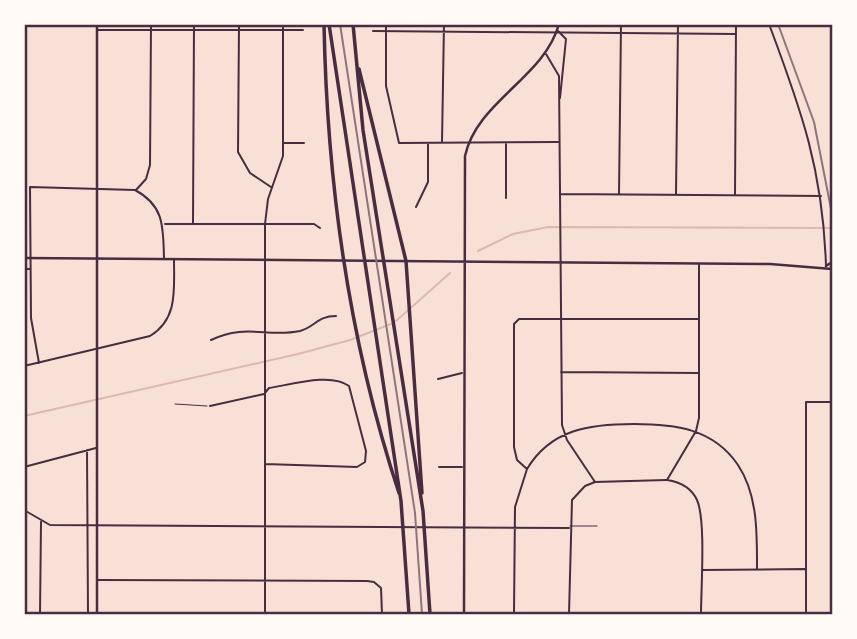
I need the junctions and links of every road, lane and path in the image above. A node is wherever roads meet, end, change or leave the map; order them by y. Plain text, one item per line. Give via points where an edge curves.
1 (96, 24) edge
2 (151, 24) edge
3 (194, 24) edge
4 (239, 24) edge
5 (283, 24) edge
6 (324, 24) edge
7 (329, 24) edge
8 (353, 24) edge
9 (386, 24) edge
10 (444, 24) edge
11 (503, 24) edge
12 (559, 24) edge
13 (621, 24) edge
14 (678, 24) edge
15 (736, 24) edge
16 (769, 24) edge
17 (97, 30) junction
18 (151, 30) junction
19 (194, 30) junction
20 (239, 30) junction
21 (283, 30) junction
22 (303, 30) dead end
23 (373, 31) dead end
24 (386, 31) junction
25 (444, 31) junction
26 (503, 31) junction
27 (558, 31) junction
28 (621, 33) junction
29 (678, 33) junction
30 (736, 34) junction
31 (355, 54) junction
32 (546, 54) junction
33 (560, 99) junction
34 (560, 142) junction
35 (283, 143) junction
36 (304, 143) dead end
37 (428, 143) junction
38 (442, 143) junction
39 (469, 143) junction
40 (506, 143) junction
41 (272, 188) junction
42 (135, 190) junction
43 (96, 191) junction
44 (560, 194) junction
45 (619, 194) junction
46 (676, 194) junction
47 (735, 195) junction
48 (821, 196) junction
49 (506, 198) dead end
50 (416, 207) dead end
51 (193, 223) junction
52 (163, 224) junction
53 (265, 224) junction
54 (320, 228) dead end
55 (24, 246) edge
56 (31, 246) junction
57 (24, 258) edge
58 (31, 258) junction
59 (96, 259) junction
60 (164, 259) junction
61 (174, 259) junction
62 (265, 260) junction
63 (342, 260) junction
64 (406, 261) junction
65 (464, 262) junction
66 (832, 262) edge
67 (561, 263) junction
68 (699, 264) junction
69 (826, 266) junction
70 (24, 269) edge
71 (32, 269) junction
72 (832, 269) edge
73 (336, 316) dead end
74 (24, 318) edge
75 (31, 318) junction
76 (561, 318) junction
77 (699, 319) junction
78 (265, 331) junction
79 (211, 340) dead end
80 (97, 350) junction
81 (39, 363) junction
82 (24, 366) edge
83 (561, 372) junction
84 (463, 373) junction
85 (699, 373) junction
86 (438, 379) dead end
87 (264, 394) junction
88 (832, 402) edge
89 (175, 404) dead end
90 (210, 407) joint
91 (696, 431) junction
92 (564, 434) junction
93 (97, 448) junction
94 (87, 450) junction
95 (264, 464) junction
96 (24, 467) edge
97 (439, 467) dead end
98 (464, 467) junction
99 (527, 469) junction
100 (667, 480) junction
101 (595, 482) junction
102 (401, 501) junction
103 (24, 510) edge
104 (422, 511) junction
105 (41, 521) junction
106 (88, 525) junction
107 (97, 525) junction
108 (265, 526) junction
109 (597, 526) dead end
110 (570, 527) junction
111 (464, 528) junction
112 (514, 528) junction
113 (757, 569) junction
114 (806, 569) junction
115 (700, 570) junction
116 (97, 580) junction
117 (265, 580) junction
118 (40, 614) edge
119 (88, 614) edge
120 (97, 614) edge
121 (265, 614) edge
122 (382, 614) edge
123 (409, 614) edge
124 (430, 614) edge
125 (464, 614) edge
126 (514, 614) edge
127 (569, 614) edge
128 (701, 614) edge
129 (807, 614) edge

1 - 17 main road
2 - 18 street
3 - 19 street
4 - 20 street
5 - 21 street
6 - 63 highway via 327,119
7 - 102 highway
8 - 31 highway
9 - 24 street
10 - 25 street
11 - 26 street
12 - 27 main road
13 - 28 street
14 - 29 street
15 - 30 street
16 - 48 street via 809,134
17 - 18 street
17 - 43 main road
18 - 19 street
18 - 42 street via 149,172
19 - 20 street
19 - 51 street
20 - 21 street
20 - 41 street via 238,152 250,173
21 - 22 street
21 - 35 street
23 - 24 street
24 - 25 street
24 - 37 street via 386,86 399,143
25 - 26 street
25 - 38 street
26 - 27 street
27 - 28 street
27 - 32 main road
27 - 33 street via 566,38
28 - 29 street
28 - 45 street
29 - 30 street
29 - 46 street
30 - 47 street
31 - 64 highway
31 - 104 highway
32 - 33 street via 557,68
32 - 39 main road via 479,126
33 - 34 street
34 - 40 street
34 - 44 street
35 - 36 street
35 - 41 street
37 - 38 street
37 - 50 street via 428,183
38 - 39 street
39 - 40 street
39 - 65 main road via 464,165
40 - 49 street
41 - 53 street
42 - 43 street
42 - 52 street via 154,202
43 - 56 street via 30,187
43 - 59 main road
44 - 45 street
44 - 67 street
45 - 46 street
46 - 47 street
47 - 48 street
48 - 69 street
51 - 52 street
51 - 53 street
52 - 60 street
53 - 54 street via 314,224
53 - 62 street
55 - 56 street
56 - 58 street
57 - 58 main road
58 - 59 main road
58 - 71 street
59 - 60 main road
59 - 80 main road
60 - 61 main road
61 - 62 main road
61 - 80 street via 173,304 164,324 150,336
62 - 63 main road
62 - 78 street
63 - 64 main road
63 - 102 highway
64 - 65 main road
64 - 104 highway
65 - 67 main road
65 - 84 main road
66 - 69 main road
67 - 68 main road
67 - 76 street
68 - 69 main road
68 - 77 street
69 - 72 main road
70 - 71 street
71 - 75 street
73 - 78 street via 318,319 303,330
74 - 75 street
75 - 81 street
76 - 77 street
76 - 83 street
76 - 99 street via 519,319 513,328 514,447 517,460
77 - 85 street
78 - 79 street via 231,331
78 - 87 street
80 - 81 street
80 - 93 main road
81 - 82 street
83 - 85 street
83 - 92 street
84 - 86 street
84 - 98 main road
85 - 91 street
87 - 90 street
87 - 95 street
87 - 95 street via 269,388 345,382 366,451 365,462 357,467
88 - 114 street via 806,402
89 - 90 lane
91 - 92 street via 670,425 597,424
91 - 100 street
91 - 113 street via 720,445 743,473 755,516
92 - 99 street via 537,454
92 - 101 street
93 - 94 street
93 - 107 main road
94 - 96 street
94 - 106 street
95 - 108 street
97 - 98 street
98 - 111 main road
99 - 112 street via 517,496
100 - 101 street
100 - 115 street via 684,485 697,500
101 - 110 street via 572,500
102 - 123 highway
103 - 105 street
104 - 124 highway
105 - 106 street
105 - 118 street
106 - 107 street
106 - 119 street
107 - 108 street
107 - 116 main road
108 - 111 street
108 - 117 street
109 - 110 lane
110 - 112 street
110 - 127 street
111 - 112 street
111 - 125 main road
112 - 126 street
113 - 114 street
113 - 115 street
114 - 129 street
115 - 128 street
116 - 117 street
116 - 120 main road
117 - 121 street
117 - 122 street via 378,584

